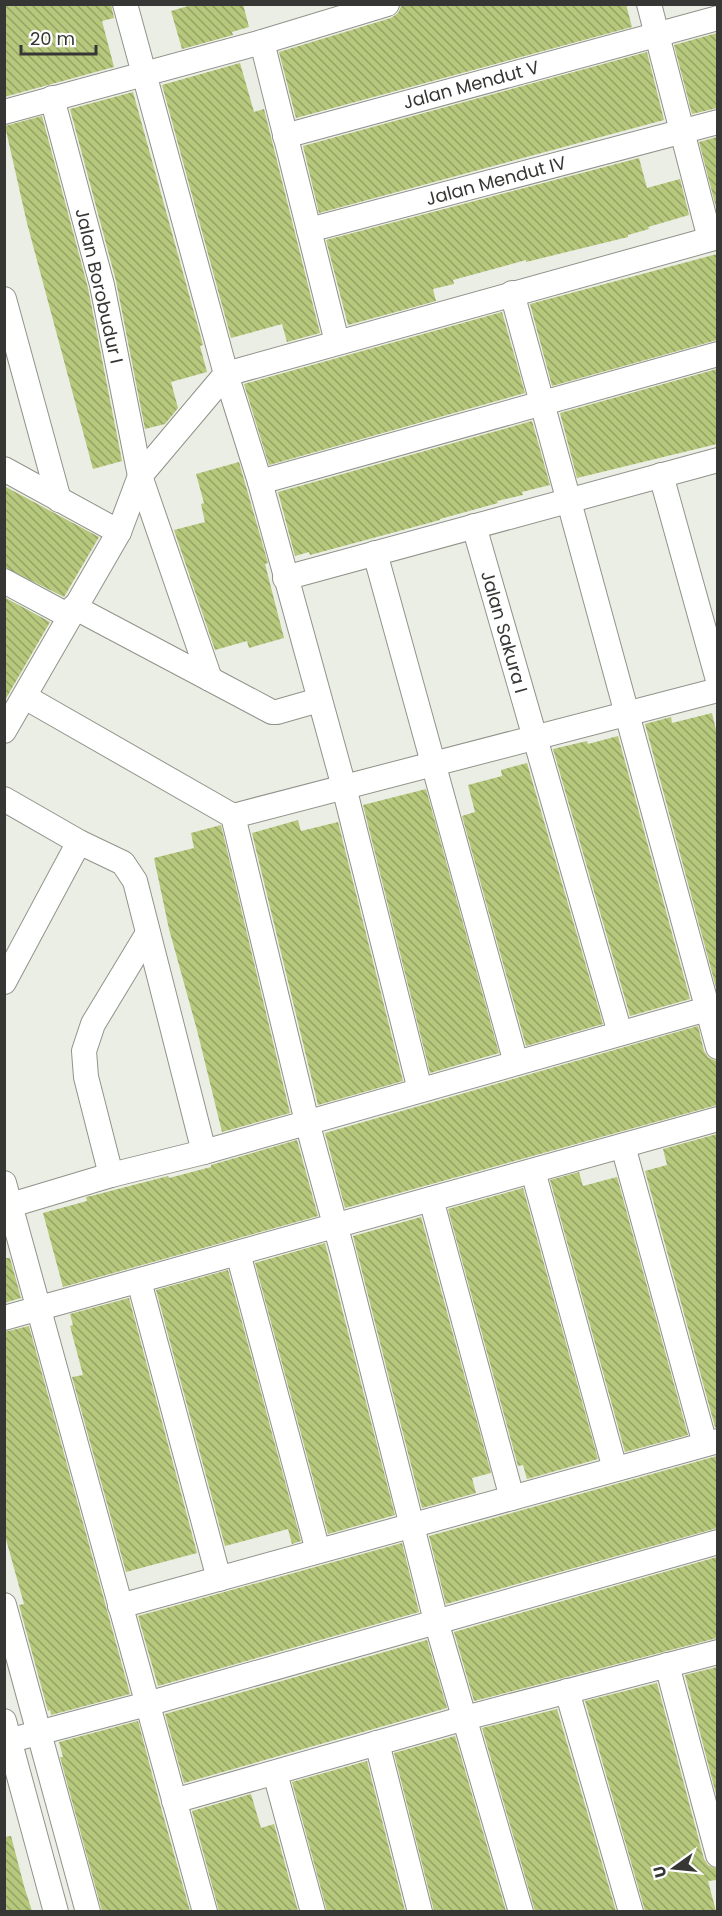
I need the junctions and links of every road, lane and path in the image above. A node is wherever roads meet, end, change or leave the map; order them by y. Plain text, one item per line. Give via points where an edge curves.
1 (125, 4) edge
2 (387, 4) edge
3 (649, 4) edge
4 (717, 18) edge
5 (657, 34) junction
6 (262, 42) junction
7 (143, 74) junction
8 (52, 98) junction
9 (4, 112) edge
10 (717, 122) edge
11 (682, 131) junction
12 (285, 136) junction
13 (309, 230) junction
14 (714, 238) edge
15 (512, 293) junction
16 (4, 299) edge
17 (337, 342) junction
18 (717, 354) edge
19 (14, 361) edge
20 (226, 374) junction
21 (542, 403) junction
22 (717, 460) edge
23 (4, 469) edge
24 (140, 476) junction
25 (661, 476) junction
26 (260, 482) junction
27 (59, 500) junction
28 (568, 500) junction
29 (474, 526) junction
30 (119, 532) junction
31 (375, 553) junction
32 (285, 578) junction
33 (4, 581) edge
34 (72, 612) junction
35 (210, 679) junction
36 (717, 680) edge
37 (717, 690) edge
38 (319, 700) junction
39 (12, 711) edge
40 (627, 714) junction
41 (535, 737) junction
42 (433, 764) junction
43 (344, 787) junction
44 (4, 799) edge
45 (232, 816) junction
46 (79, 842) junction
47 (148, 933) junction
48 (4, 982) edge
49 (707, 1009) junction
50 (620, 1033) junction
51 (717, 1047) edge
52 (516, 1063) junction
53 (420, 1090) junction
54 (717, 1119) edge
55 (307, 1122) junction
56 (623, 1146) junction
57 (204, 1152) junction
58 (533, 1171) junction
59 (111, 1175) junction
60 (8, 1194) edge
61 (431, 1199) junction
62 (335, 1226) junction
63 (238, 1253) junction
64 (139, 1281) junction
65 (38, 1309) junction
66 (4, 1318) edge
67 (711, 1443) edge
68 (615, 1469) junction
69 (512, 1498) junction
70 (412, 1525) junction
71 (717, 1542) edge
72 (318, 1551) junction
73 (219, 1579) junction
74 (4, 1605) edge
75 (120, 1606) junction
76 (436, 1621) junction
77 (717, 1652) edge
78 (667, 1665) junction
79 (567, 1691) junction
80 (147, 1704) junction
81 (465, 1718) junction
82 (39, 1733) junction
83 (6, 1734) edge
84 (377, 1743) junction
85 (275, 1773) junction
86 (174, 1801) junction
87 (717, 1855) edge
88 (56, 1911) edge
89 (88, 1911) edge
90 (205, 1911) edge
91 (313, 1911) edge
92 (420, 1911) edge
93 (521, 1911) edge
94 (631, 1911) edge

1 - 7 street
2 - 6 street
3 - 5 street
4 - 5 street, Jalan Mendut V
5 - 11 street
5 - 12 street, Jalan Mendut V
6 - 7 street
6 - 12 street
7 - 8 street
7 - 20 street
8 - 9 street
8 - 24 street, Jalan Borobudur I via 102,285
10 - 11 street, Jalan Mendut IV
11 - 13 street, Jalan Mendut IV
11 - 14 street
12 - 13 street
13 - 17 street
14 - 15 street
15 - 17 street
15 - 21 street
16 - 19 street
17 - 20 street
18 - 21 street
19 - 27 street
20 - 24 street
20 - 26 street
21 - 26 street
21 - 28 street
22 - 25 street
23 - 27 street
24 - 30 street
24 - 35 street, Jalan Borobudur I
25 - 28 street
25 - 36 street
26 - 32 street
27 - 30 street
28 - 29 street
28 - 40 street
29 - 31 street
29 - 41 street, Jalan Sakura I
30 - 34 street
31 - 32 street
31 - 42 street
32 - 38 street
33 - 34 street
34 - 35 street
34 - 39 street
35 - 38 street via 272,712
37 - 40 street
38 - 43 street
39 - 45 street
40 - 41 street
40 - 49 street
41 - 42 street
41 - 50 street, Jalan Sakura I
42 - 43 street
42 - 52 street
43 - 45 street
43 - 53 street
44 - 46 street
45 - 55 street
46 - 47 street via 123,863 129,870
46 - 48 street
47 - 57 street
47 - 59 street via 93,1024 84,1051 86,1077
49 - 50 street
49 - 51 street
50 - 52 street
52 - 53 street
53 - 55 street
54 - 56 street
55 - 57 street
55 - 62 street
56 - 58 street
56 - 67 street
57 - 59 street
58 - 61 street
58 - 68 street
59 - 60 street
60 - 65 street
61 - 62 street
61 - 69 street
62 - 63 street
62 - 70 street
63 - 64 street
63 - 72 street
64 - 65 street
64 - 73 street
65 - 66 street
65 - 75 street
67 - 68 street
68 - 69 street
69 - 70 street
70 - 72 street
70 - 76 street
71 - 76 street
72 - 73 street
73 - 75 street
74 - 82 street
75 - 80 street
76 - 80 street
76 - 81 street
77 - 78 street
78 - 79 street
78 - 87 street
79 - 81 street
79 - 94 street
80 - 82 street
80 - 86 street
81 - 84 street
81 - 93 street
82 - 83 street
82 - 89 street
83 - 88 street
84 - 85 street
84 - 92 street
85 - 86 street
85 - 91 street
86 - 90 street

